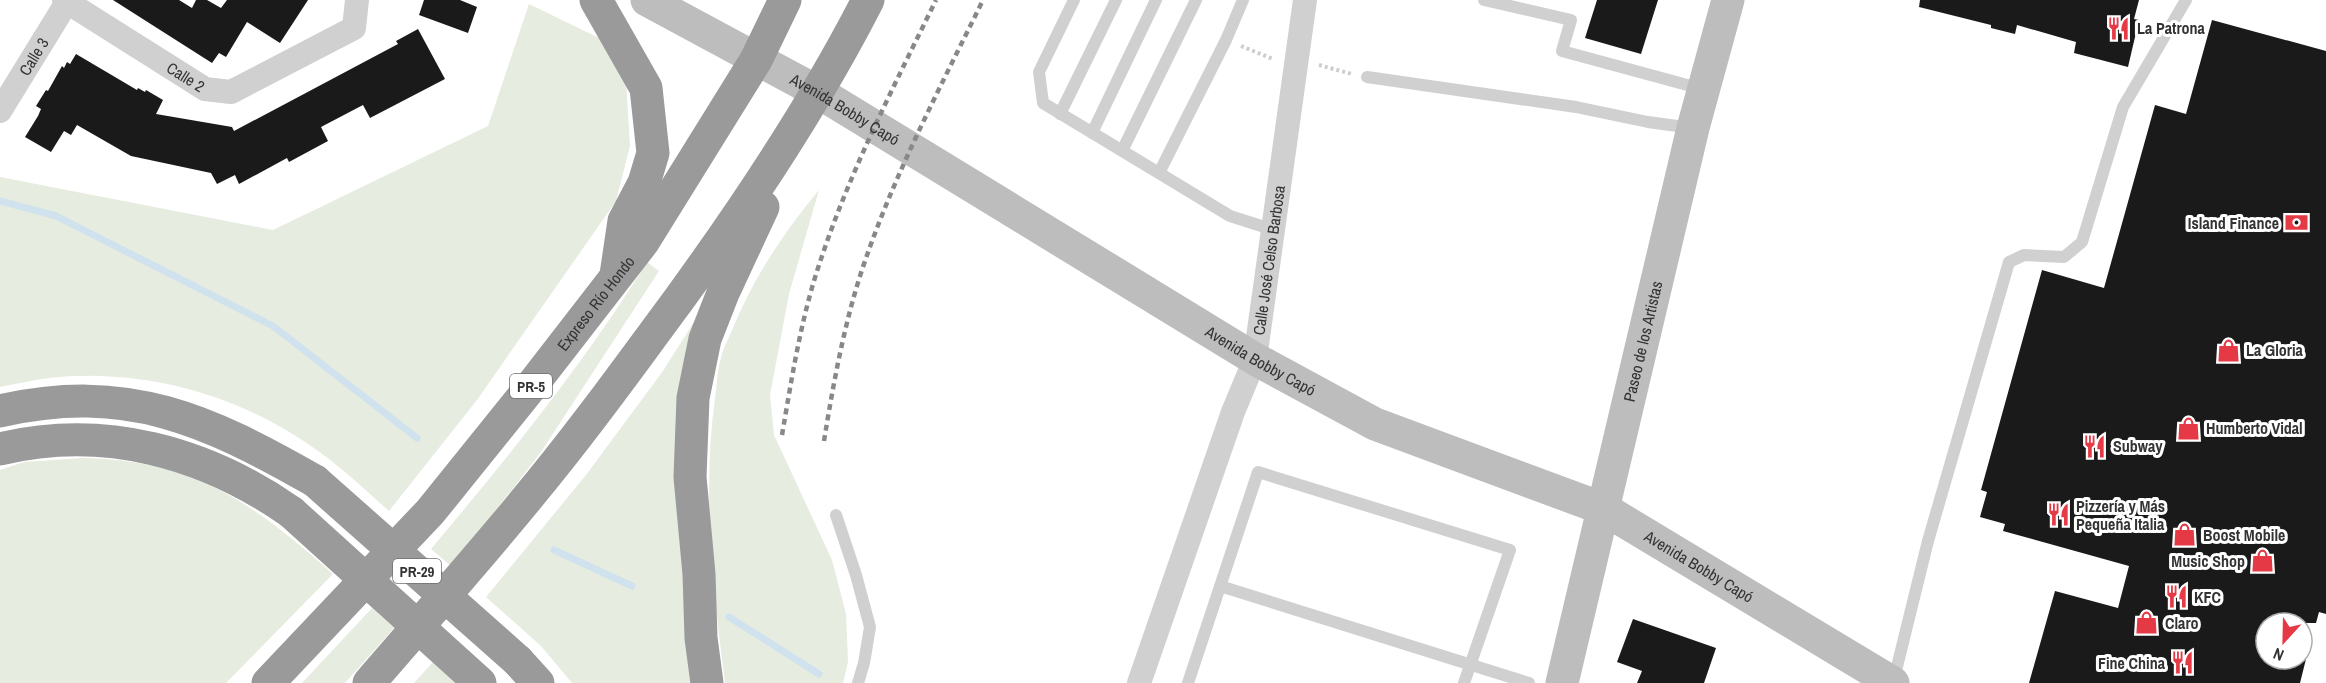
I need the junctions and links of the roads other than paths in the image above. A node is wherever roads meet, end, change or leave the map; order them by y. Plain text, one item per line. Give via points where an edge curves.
1 (357, 0) edge
2 (596, 0) edge
3 (647, 0) edge
4 (785, 0) edge
5 (868, 0) edge
6 (1074, 0) edge
7 (1116, 0) edge
8 (1156, 0) edge
9 (1196, 0) edge
10 (1243, 0) edge
11 (1305, 0) edge
12 (1484, 0) edge
13 (1728, 0) edge
14 (2186, 0) edge
15 (65, 1) edge
16 (756, 60) junction
17 (1367, 77) dead end
18 (1703, 89) junction
19 (818, 92) junction
20 (0, 111) edge
21 (1060, 114) junction
22 (1693, 128) junction
23 (1092, 133) junction
24 (1122, 151) junction
25 (1159, 173) junction
26 (1274, 230) junction
27 (616, 277) junction
28 (1255, 359) junction
29 (0, 411) edge
30 (0, 449) edge
31 (1604, 508) junction
32 (836, 515) dead end
33 (1220, 586) junction
34 (1470, 666) junction
35 (528, 672) edge
36 (268, 683) edge
37 (369, 683) edge
38 (480, 683) edge
39 (707, 683) edge
40 (858, 683) edge
41 (1139, 683) edge
42 (1188, 683) edge
43 (1464, 683) edge
44 (1529, 683) edge
45 (1562, 683) edge
46 (1893, 683) edge

1 - 15 street, Calle 2 via 354,28 231,92 205,88
2 - 27 highway via 646,88 653,153 644,183 624,221
3 - 16 street, Avenida Bobby Capó
4 - 16 highway, Expreso Río Hondo / PR-5
5 - 19 highway
6 - 21 lane via 1039,72 1043,103
7 - 21 lane
8 - 23 lane
9 - 24 lane
10 - 25 lane via 1227,40
11 - 26 street, Calle José Celso Barbosa
12 - 18 lane via 1571,20 1562,51
13 - 18 street, Paseo de los Artistas
14 - 46 lane via 2122,107 2082,242 2064,257 2024,255 2009,262 1928,541
15 - 20 street, Calle 3
16 - 19 street, Avenida Bobby Capó
16 - 27 highway, Expreso Río Hondo / PR-5 via 643,242
17 - 22 lane via 1576,106
18 - 22 street, Paseo de los Artistas
19 - 28 street, Avenida Bobby Capó
19 - 37 highway via 731,227 589,421
19 - 39 highway via 723,293 698,366 690,477
21 - 23 lane
22 - 31 street, Paseo de los Artistas
23 - 24 lane
24 - 25 lane
25 - 26 lane via 1230,216
26 - 28 street, Calle José Celso Barbosa
27 - 36 highway, Expreso Río Hondo / PR-5 via 430,512
28 - 31 street, Avenida Bobby Capó via 1375,424
28 - 41 street, Calle José Celso Barbosa
29 - 35 highway, PR-29, bridge via 38,404 107,402 163,410 243,441 315,481
30 - 38 highway, PR-29, bridge via 69,440 152,448 194,460 251,485 291,512
31 - 45 street, Paseo de los Artistas
31 - 46 street, Avenida Bobby Capó
32 - 40 lane via 870,627
33 - 34 lane
33 - 34 lane via 1258,472 1510,550
33 - 42 lane
34 - 43 lane
34 - 44 lane

